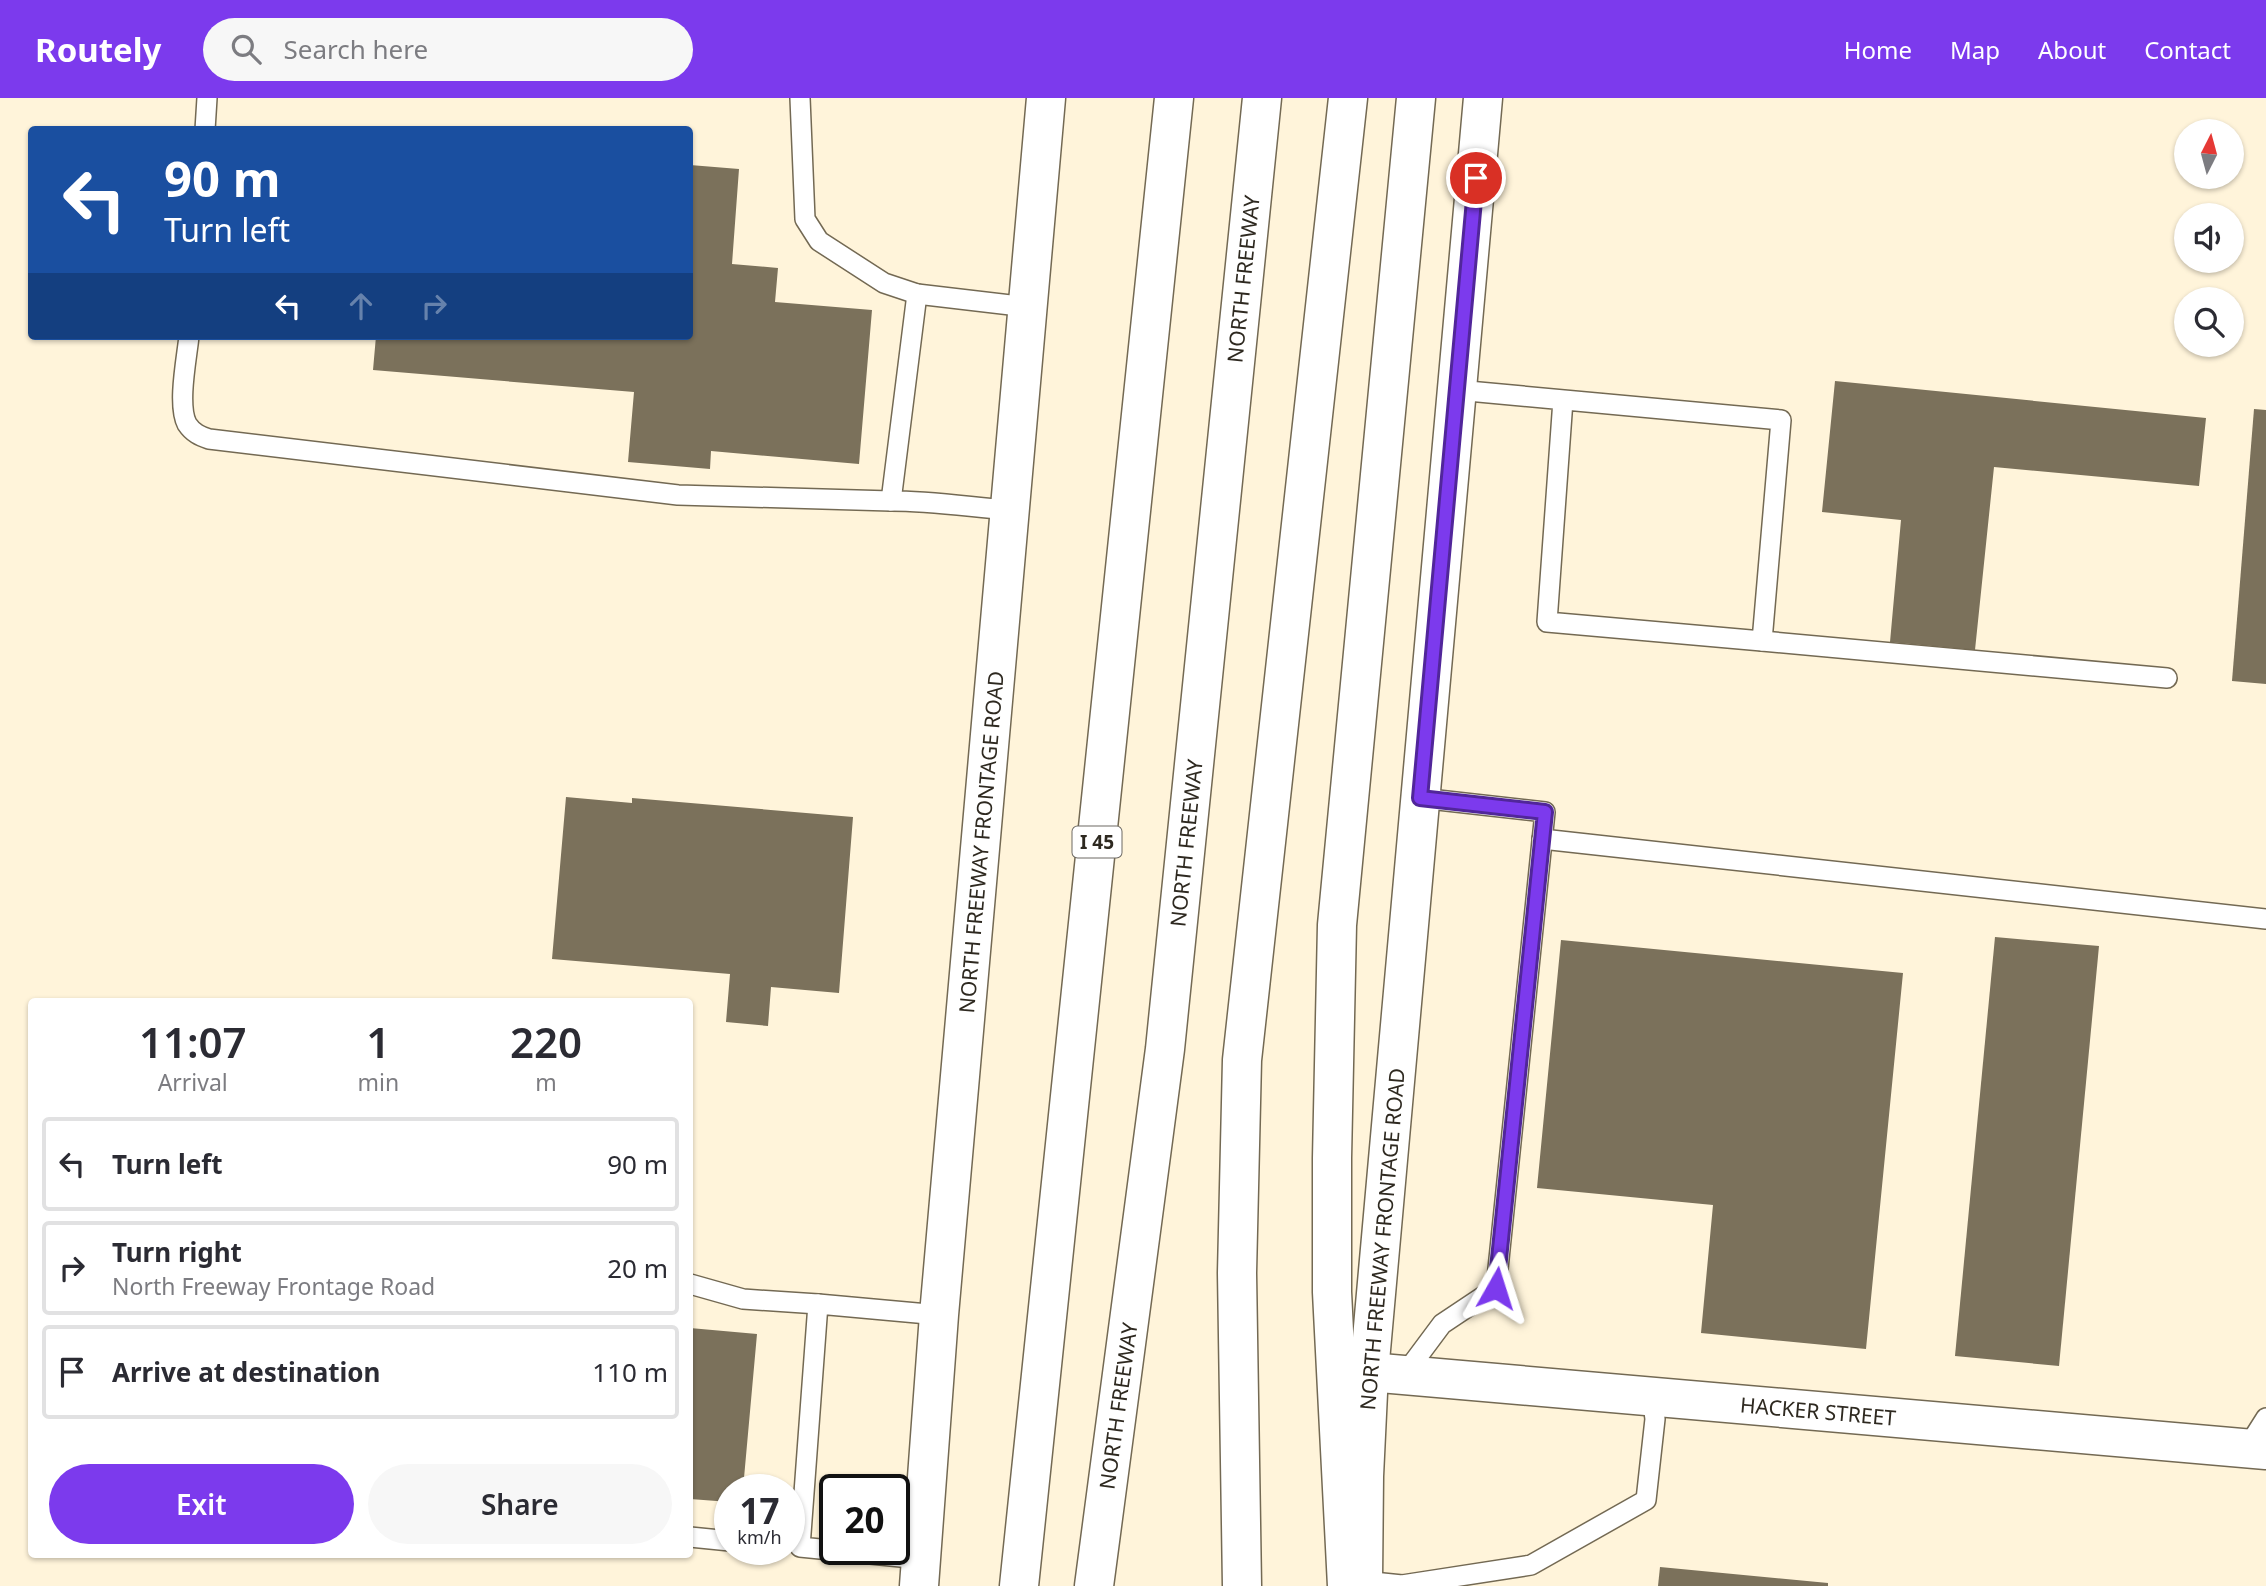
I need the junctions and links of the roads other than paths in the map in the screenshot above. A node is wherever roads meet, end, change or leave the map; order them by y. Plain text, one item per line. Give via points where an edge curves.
1 (207, 98) edge
2 (800, 98) edge
3 (1046, 98) edge
4 (1174, 98) edge
5 (1262, 98) edge
6 (1348, 98) edge
7 (1416, 98) edge
8 (1483, 98) edge
9 (205, 126) edge
10 (917, 294) junction
11 (1027, 307) junction
12 (188, 340) edge
13 (1457, 390) junction
14 (1563, 400) junction
15 (891, 500) junction
16 (1009, 510) junction
17 (1762, 641) junction
18 (2167, 678) dead end
19 (1420, 798) junction
20 (1542, 839) junction
21 (2266, 919) edge
22 (693, 1285) edge
23 (818, 1304) junction
24 (939, 1315) junction
25 (1386, 1373) junction
26 (1652, 1396) junction
27 (2260, 1439) edge
28 (801, 1474) edge
29 (693, 1538) edge
30 (714, 1540) edge
31 (805, 1549) edge
32 (920, 1573) edge
33 (1358, 1584) edge
34 (1019, 1586) edge
35 (1094, 1586) edge
36 (1242, 1586) edge

1 - 9 lane
2 - 10 lane via 805,219 820,241 850,262 884,283
3 - 11 main road, NORTH FREEWAY FRONTAGE ROAD
4 - 34 main road, I 45
5 - 35 main road, NORTH FREEWAY via 1165,1049
6 - 36 main road via 1242,1060 1237,1273
7 - 33 main road via 1337,925 1332,1292
8 - 13 main road, NORTH FREEWAY FRONTAGE ROAD
10 - 11 lane
10 - 15 lane
11 - 16 main road, NORTH FREEWAY FRONTAGE ROAD
12 - 15 lane via 186,422 196,434 209,439 678,495
13 - 14 lane
13 - 19 main road, NORTH FREEWAY FRONTAGE ROAD
14 - 17 lane via 1547,622
14 - 17 lane via 1781,420
15 - 16 lane
16 - 24 main road, NORTH FREEWAY FRONTAGE ROAD
17 - 18 lane
19 - 20 lane via 1545,812
19 - 25 main road, NORTH FREEWAY FRONTAGE ROAD
20 - 21 lane
20 - 25 lane via 1496,1288 1442,1324
22 - 23 lane via 743,1299
23 - 24 lane
23 - 28 lane
24 - 32 main road, NORTH FREEWAY FRONTAGE ROAD
25 - 26 main road, HACKER STREET
25 - 33 main road, NORTH FREEWAY FRONTAGE ROAD via 1364,1476
26 - 27 main road, HACKER STREET
26 - 33 lane via 1655,1419 1646,1500 1531,1565 1402,1585
29 - 30 lane
31 - 32 lane

